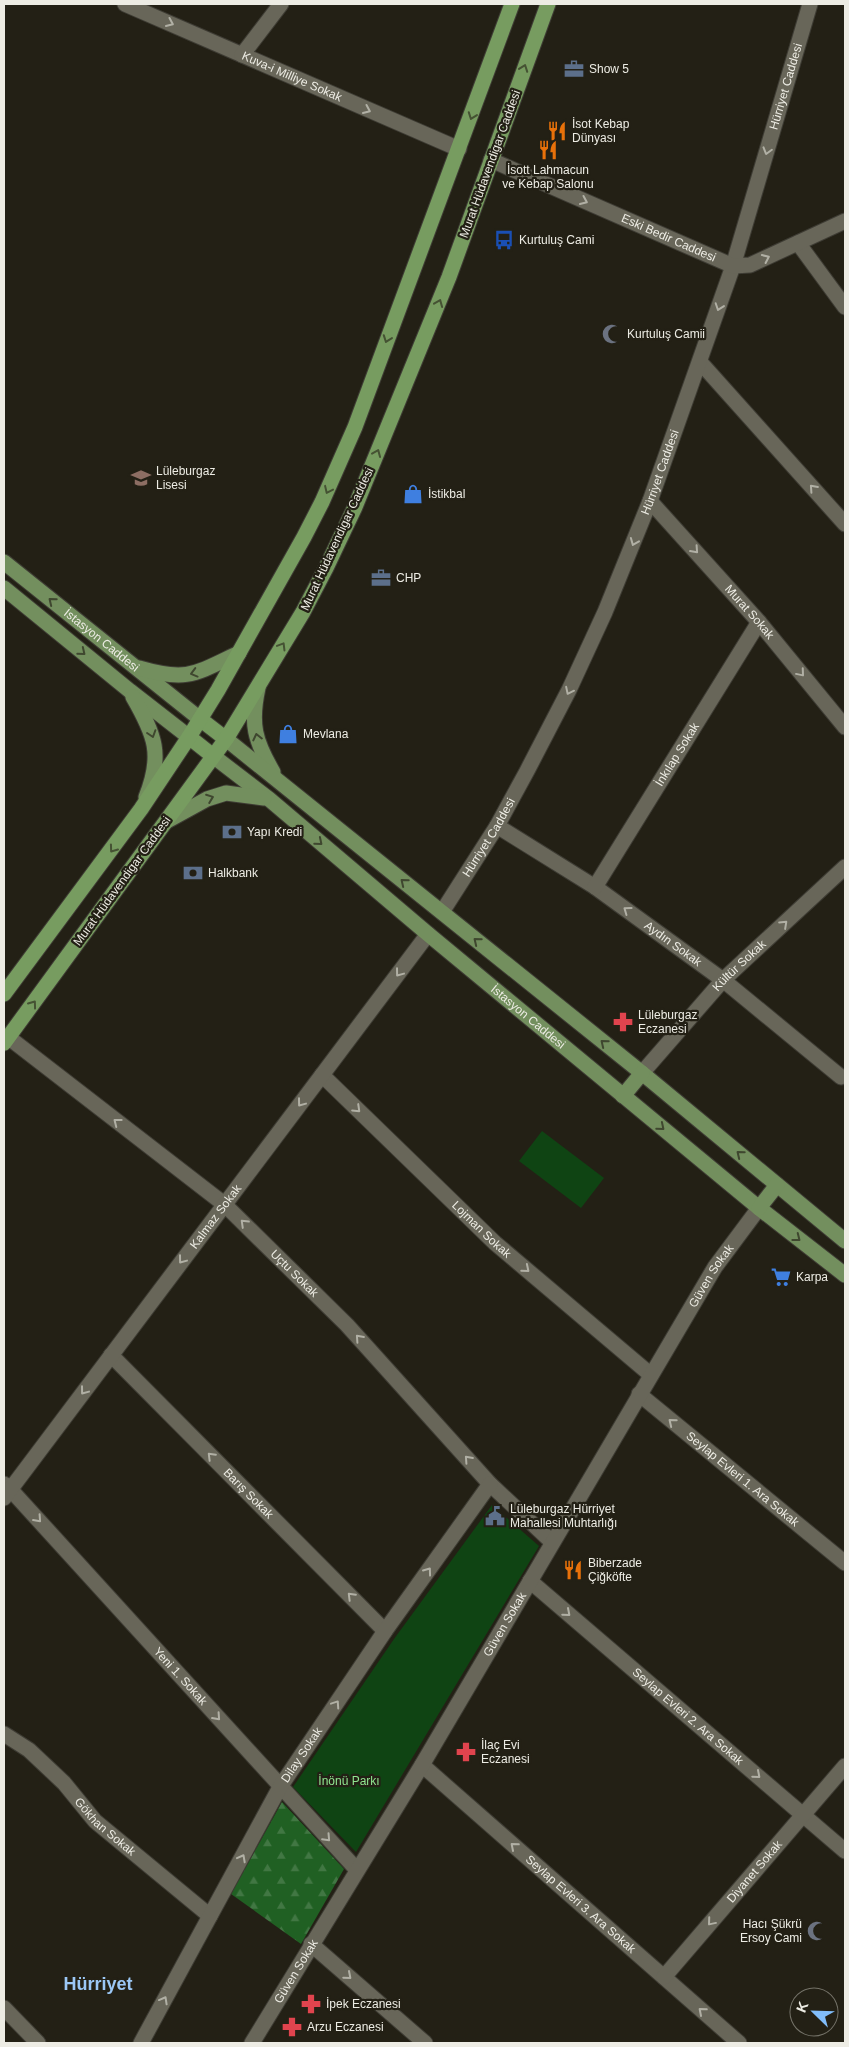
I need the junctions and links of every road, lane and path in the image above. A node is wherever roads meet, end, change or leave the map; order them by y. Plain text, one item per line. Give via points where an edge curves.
1 (125, 4) edge
2 (281, 4) edge
3 (512, 4) edge
4 (548, 4) edge
5 (810, 4) edge
6 (242, 55) junction
7 (459, 149) junction
8 (491, 160) junction
9 (845, 221) edge
10 (798, 243) junction
11 (733, 266) junction
12 (845, 308) edge
13 (700, 362) junction
14 (650, 501) junction
15 (845, 524) edge
16 (4, 562) edge
17 (4, 588) edge
18 (759, 622) junction
19 (239, 653) junction
20 (133, 666) junction
21 (258, 688) junction
22 (130, 691) junction
23 (200, 719) junction
24 (845, 727) edge
25 (189, 737) junction
26 (226, 739) junction
27 (212, 756) junction
28 (277, 780) junction
29 (269, 799) junction
30 (141, 809) junction
31 (167, 821) junction
32 (497, 826) junction
33 (845, 868) edge
34 (595, 887) junction
35 (442, 912) junction
36 (428, 934) junction
37 (723, 980) junction
38 (4, 994) edge
39 (6, 1040) edge
40 (642, 1074) junction
41 (322, 1075) junction
42 (841, 1076) dead end
43 (623, 1096) junction
44 (777, 1185) junction
45 (224, 1204) junction
46 (759, 1208) junction
47 (845, 1241) edge
48 (845, 1275) edge
49 (111, 1355) junction
50 (651, 1375) junction
51 (639, 1394) junction
52 (490, 1484) junction
53 (6, 1491) edge
54 (552, 1542) junction
55 (845, 1564) edge
56 (530, 1581) junction
57 (385, 1631) junction
58 (4, 1734) edge
59 (422, 1765) junction
60 (845, 1766) edge
61 (280, 1787) junction
62 (803, 1815) junction
63 (845, 1851) edge
64 (356, 1870) junction
65 (210, 1916) junction
66 (312, 1944) junction
67 (664, 1977) junction
68 (4, 2008) edge
69 (38, 2043) edge
70 (141, 2043) edge
71 (252, 2043) edge
72 (425, 2043) edge
73 (739, 2043) edge

1 -> 6 street, Kuva-i Milliye Sokak
2 - 6 street
3 -> 7 highway
8 -> 4 highway, Murat Hüdavendigar Caddesi
5 -> 11 street, Hürriyet Caddesi
6 -> 7 street, Kuva-i Milliye Sokak
7 -> 19 highway via 347,447 304,537
8 -> 11 street, Eski Bedir Caddesi
21 -> 8 highway, Murat Hüdavendigar Caddesi via 303,612 355,508 449,277
9 - 10 street
11 -> 10 street via 750,265
10 - 12 street
11 -> 13 street, Hürriyet Caddesi
13 - 14 street, Hürriyet Caddesi
15 -> 13 street
14 -> 18 street, Murat Sokak
14 -> 32 street, Hürriyet Caddesi via 606,612
20 -> 16 main road, İstasyon Caddesi
17 -> 22 main road, İstasyon Caddesi
18 -> 24 street, Murat Sokak
18 - 34 street, İnkılap Sokak
19 -> 20 main road via 187,675 170,676
19 - 23 highway
20 - 23 main road, İstasyon Caddesi
21 - 26 highway, Murat Hüdavendigar Caddesi
28 -> 21 main road via 260,750 254,724 253,710
22 - 25 main road, İstasyon Caddesi
22 -> 30 main road via 154,742 151,785
23 - 25 highway
23 - 26 highway
25 - 27 highway
25 - 30 highway
26 - 27 highway, Murat Hüdavendigar Caddesi
26 - 28 main road
27 - 29 main road, İstasyon Caddesi
27 - 31 highway, Murat Hüdavendigar Caddesi
35 -> 28 main road
31 -> 29 main road via 207,799 226,793
29 -> 36 main road, İstasyon Caddesi
30 -> 38 highway
39 -> 31 highway, Murat Hüdavendigar Caddesi
32 - 34 street, Aydın Sokak
32 - 35 street, Hürriyet Caddesi
37 -> 33 street, Kültür Sokak
37 -> 34 street, Aydın Sokak
35 - 36 main road
40 -> 35 main road
36 -> 41 street, Kalmaz Sokak
36 - 43 main road, İstasyon Caddesi
37 - 40 street, Kültür Sokak
37 - 42 street, Aydın Sokak
45 -> 39 street, Uçtu Sokak
40 - 43 main road
44 -> 40 main road
41 -> 45 street, Kalmaz Sokak
41 -> 50 street, Lojman Sokak via 495,1243
43 -> 46 main road, İstasyon Caddesi
44 - 46 main road
44 - 47 main road
45 -> 49 street, Kalmaz Sokak
52 -> 45 street, Uçtu Sokak via 347,1325
46 -> 48 main road, İstasyon Caddesi
46 - 50 street, Güven Sokak via 715,1267
49 -> 53 street, Kalmaz Sokak
57 -> 49 street, Barış Sokak
50 - 51 street, Güven Sokak
51 - 54 street, Güven Sokak
55 -> 51 street, Seylap Evleri 1. Ara Sokak
52 - 54 street, Uçtu Sokak
57 -> 52 street, Dilay Sokak
53 -> 61 street, Yeni 1. Sokak
54 - 56 street, Güven Sokak
56 - 59 street, Güven Sokak
56 -> 62 street, Seylap Evleri 2. Ara Sokak
61 -> 57 street, Dilay Sokak
58 - 65 street, Gökhan Sokak via 29,1750 64,1783 95,1821
59 - 64 street, Güven Sokak
67 -> 59 street, Seylap Evleri 3. Ara Sokak
60 - 62 street, Diyanet Sokak
61 -> 64 street, Yeni 1. Sokak
65 -> 61 street, Dilay Sokak
62 - 63 street, Seylap Evleri 2. Ara Sokak
62 -> 67 street, Diyanet Sokak
64 - 66 street, Güven Sokak
70 -> 65 street, Dilay Sokak
66 - 71 street, Güven Sokak
66 -> 72 street
73 -> 67 street, Seylap Evleri 3. Ara Sokak
68 - 69 street

